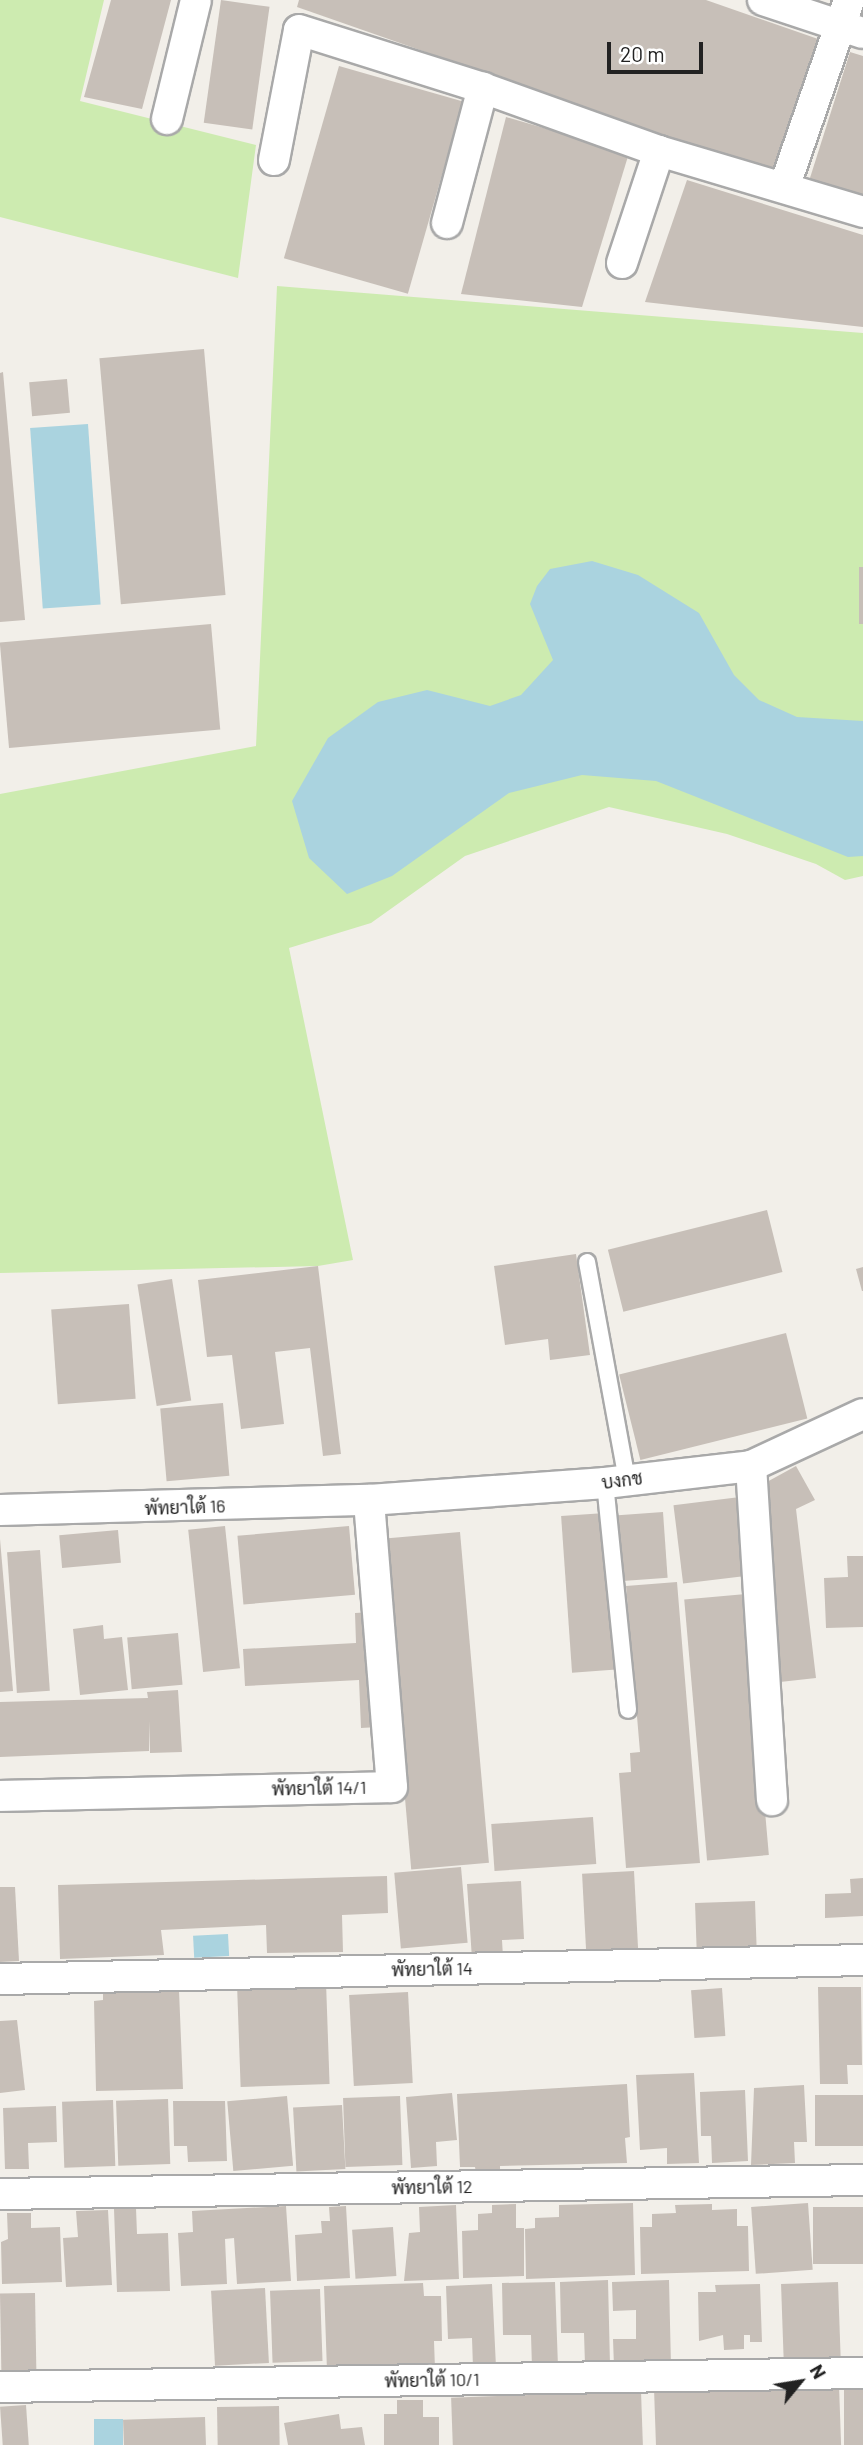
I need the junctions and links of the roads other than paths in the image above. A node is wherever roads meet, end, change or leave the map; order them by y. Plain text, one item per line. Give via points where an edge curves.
1 (195, 0) edge
2 (763, 0) edge
3 (851, 20) edge
4 (483, 88) junction
5 (167, 119) dead end
6 (659, 151) junction
7 (274, 160) dead end
8 (785, 185) junction
9 (863, 212) edge
10 (447, 223) dead end
11 (622, 263) dead end
12 (587, 1262) dead end
13 (863, 1414) edge
14 (751, 1466) junction
15 (616, 1481) junction
16 (369, 1500) junction
17 (0, 1510) edge
18 (628, 1710) dead end
19 (0, 1796) edge
20 (772, 1800) dead end
21 (863, 1959) edge
22 (0, 1979) edge
23 (863, 2180) edge
24 (0, 2194) edge
25 (863, 2373) edge
26 (0, 2387) edge

1 - 5 street
2 - 3 street
3 - 8 street
4 - 6 street
4 - 7 street via 299,30
4 - 10 street
6 - 8 street
6 - 11 street
8 - 9 street
12 - 15 lane
13 - 14 street, บงกช
14 - 15 street, บงกช
14 - 20 street
15 - 16 street, บงกช
15 - 18 lane
16 - 17 street, พัทยาใต้ 16
16 - 19 street, พัทยาใต้ 14/1 via 392,1787
21 - 22 street, พัทยาใต้ 14
23 - 24 street, พัทยาใต้ 12
25 - 26 street, พัทยาใต้ 10/1

